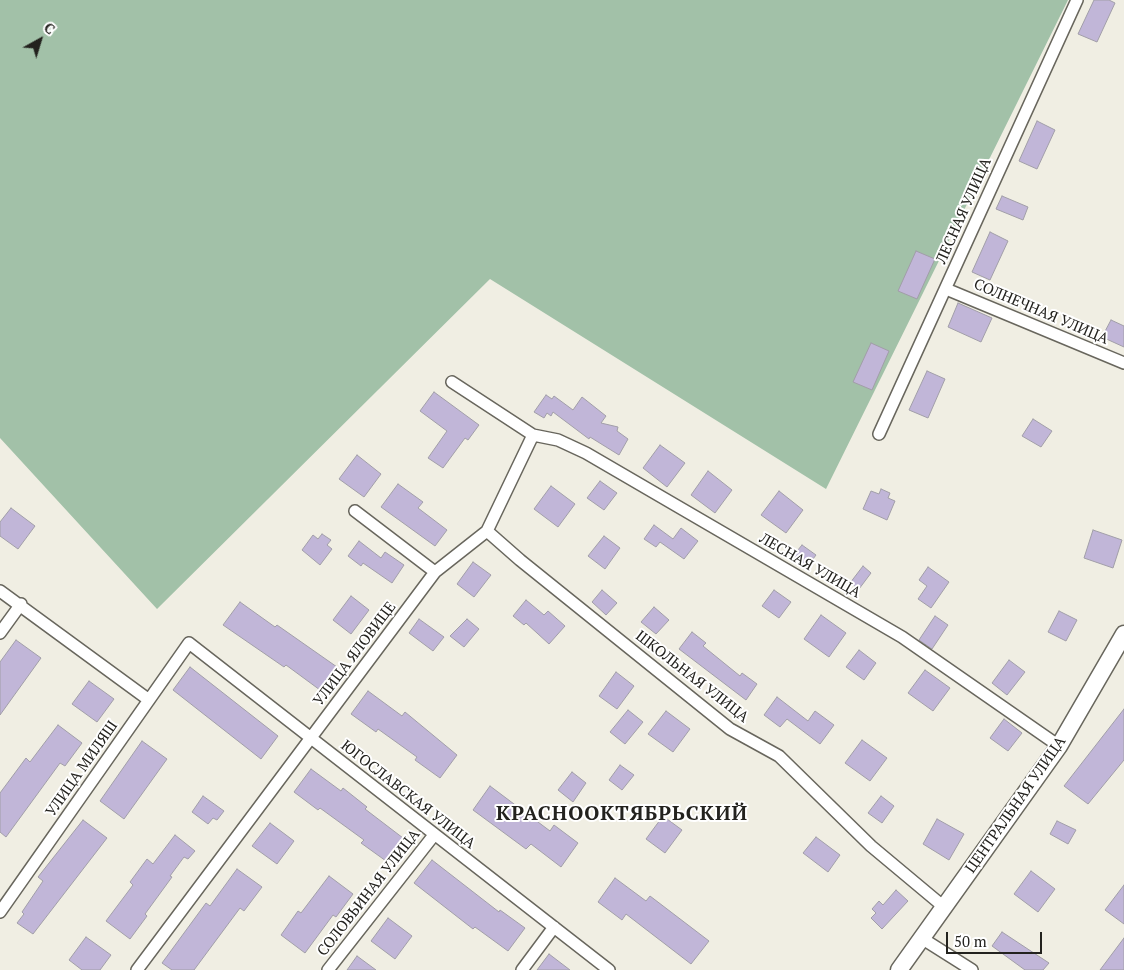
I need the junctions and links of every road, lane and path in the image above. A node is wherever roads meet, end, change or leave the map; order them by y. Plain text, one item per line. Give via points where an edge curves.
1 (1077, 0) edge
2 (946, 289) junction
3 (1124, 363) edge
4 (452, 382) dead end
5 (879, 434) dead end
6 (533, 435) junction
7 (355, 511) dead end
8 (487, 531) junction
9 (435, 572) junction
10 (0, 591) edge
11 (20, 604) junction
12 (0, 633) edge
13 (1124, 634) edge
14 (188, 644) joint
15 (149, 700) junction
16 (310, 738) junction
17 (1059, 746) junction
18 (434, 834) junction
19 (944, 906) junction
20 (0, 912) edge
21 (554, 927) junction
22 (924, 939) junction
23 (137, 970) edge
24 (328, 970) edge
25 (522, 970) edge
26 (609, 970) edge
27 (899, 970) edge
28 (972, 970) edge

1 - 2 street, ЛЕСНАЯ УЛИЦА
2 - 3 street, СОЛНЕЧНАЯ УЛИЦА
2 - 5 street, ЛЕСНАЯ УЛИЦА
4 - 6 street
6 - 8 street, УЛИЦА ЯЛОВИЦЕ
6 - 17 street, ЛЕСНАЯ УЛИЦА via 558,440 586,453 902,637
7 - 9 street
8 - 9 street, УЛИЦА ЯЛОВИЦЕ
8 - 19 street, ШКОЛЬНАЯ УЛИЦА via 730,729 779,756 871,846
9 - 16 street, УЛИЦА ЯЛОВИЦЕ
10 - 11 street
11 - 12 street
11 - 15 street
13 - 17 street, ЦЕНТРАЛЬНАЯ УЛИЦА
14 - 15 street, УЛИЦА МИЛЯШ
14 - 16 street, ЮГОСЛАВСКАЯ УЛИЦА
15 - 20 street, УЛИЦА МИЛЯШ
16 - 18 street, ЮГОСЛАВСКАЯ УЛИЦА
16 - 23 street, УЛИЦА ЯЛОВИЦЕ
17 - 19 street, ЦЕНТРАЛЬНАЯ УЛИЦА
18 - 21 street, ЮГОСЛАВСКАЯ УЛИЦА
18 - 24 street, СОЛОВЬИНАЯ УЛИЦА
19 - 22 street, ЦЕНТРАЛЬНАЯ УЛИЦА
21 - 25 street
21 - 26 street, ЮГОСЛАВСКАЯ УЛИЦА
22 - 27 street, ЦЕНТРАЛЬНАЯ УЛИЦА
22 - 28 street

